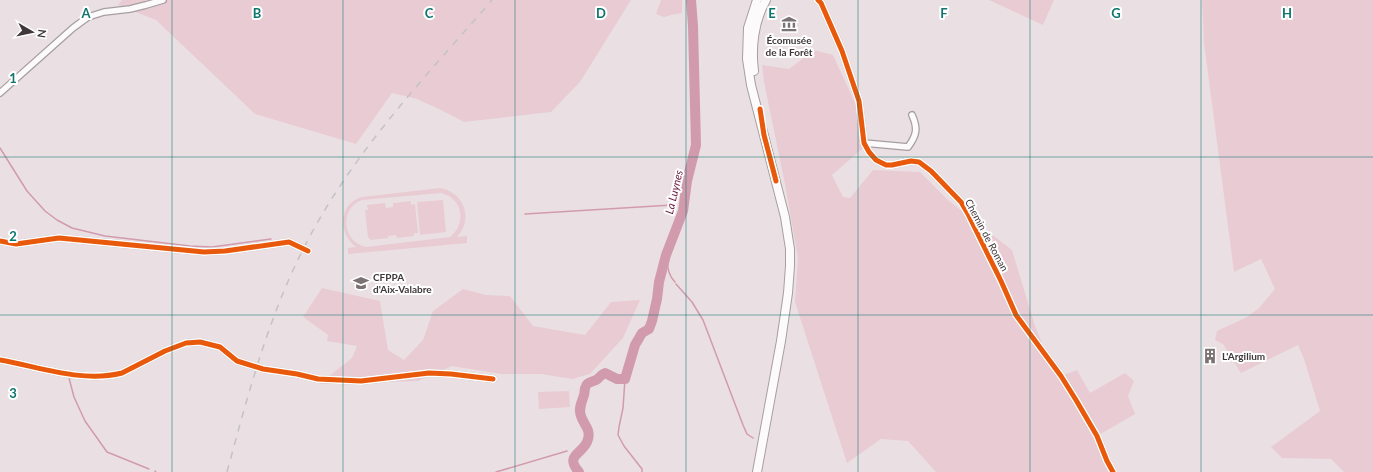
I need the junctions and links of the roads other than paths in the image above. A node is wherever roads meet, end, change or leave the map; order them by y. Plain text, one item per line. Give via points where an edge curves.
1 (163, 0) edge
2 (757, 0) edge
3 (766, 0) edge
4 (818, 0) edge
5 (0, 93) edge
6 (912, 115) dead end
7 (764, 135) junction
8 (864, 143) junction
9 (0, 241) edge
10 (308, 251) dead end
11 (0, 360) edge
12 (493, 379) dead end
13 (757, 472) edge
14 (1113, 472) edge

1 - 5 street via 88,17
2 - 7 main road via 748,28 747,58
3 - 7 main road via 758,20 753,49
4 - 8 street, Chemin de Roman via 842,51 859,101
6 - 8 street via 916,124 915,134 908,148
7 - 13 main road via 785,217 790,266 781,341
8 - 14 street, Chemin de Roman via 869,152 881,163 892,165 919,162 961,202 1016,315 1076,400 1097,436
9 - 10 street via 16,244 59,238 204,252 288,242
11 - 12 street via 81,376 115,375 122,374 165,351 186,343 200,342 220,347 237,361 263,369 318,379 362,381 429,373

